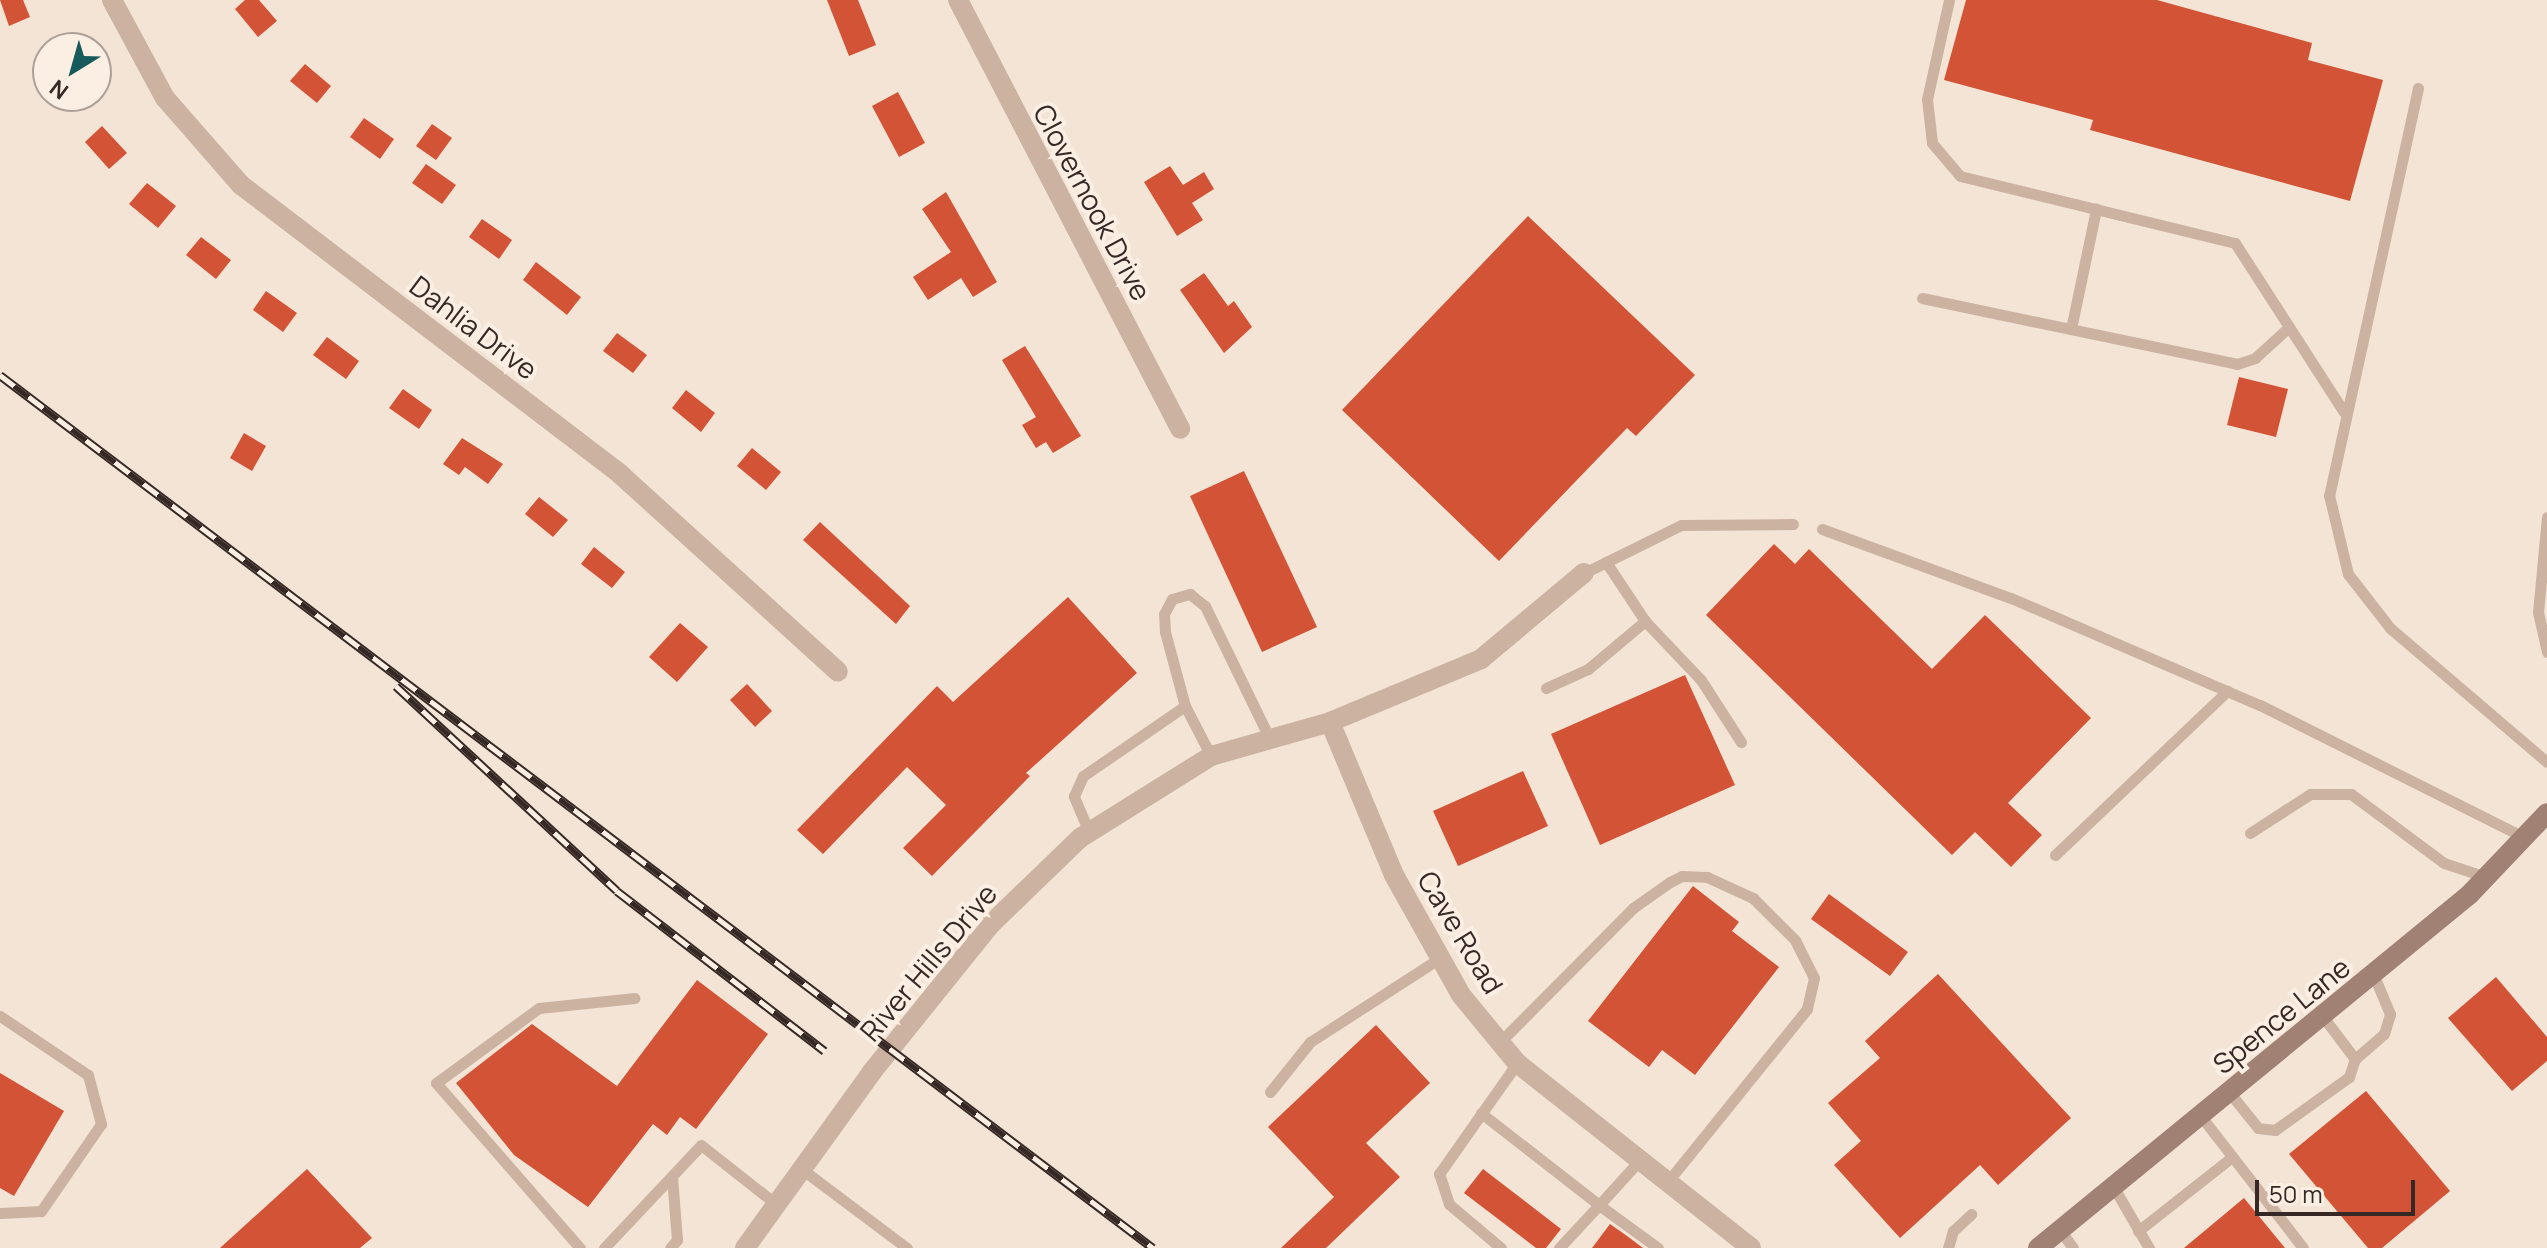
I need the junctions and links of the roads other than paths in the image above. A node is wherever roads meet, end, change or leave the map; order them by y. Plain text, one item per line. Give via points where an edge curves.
1 (112, 0) edge
2 (958, 0) edge
3 (1949, 0) edge
4 (2418, 88) dead end
5 (2096, 209) junction
6 (1922, 298) dead end
7 (2289, 327) junction
8 (2071, 329) junction
9 (2344, 412) junction
10 (1180, 429) dead end
11 (2547, 517) edge
12 (1793, 524) dead end
13 (1822, 529) dead end
14 (1606, 562) junction
15 (1584, 573) joint
16 (1645, 621) junction
17 (2547, 652) edge
18 (838, 672) dead end
19 (1546, 688) dead end
20 (2227, 691) junction
21 (1185, 706) junction
22 (1330, 722) junction
23 (1270, 739) junction
24 (1741, 742) dead end
25 (1211, 756) junction
26 (2547, 762) edge
27 (2547, 813) edge
28 (1089, 832) junction
29 (2250, 833) dead end
30 (2524, 837) junction
31 (2055, 855) dead end
32 (2486, 877) junction
33 (1440, 958) junction
34 (2374, 976) junction
35 (634, 998) dead end
36 (0, 1016) edge
37 (2324, 1018) junction
38 (1500, 1042) junction
39 (2355, 1059) junction
40 (1517, 1063) junction
41 (1270, 1092) dead end
42 (2229, 1092) junction
43 (1481, 1113) junction
44 (2200, 1115) junction
45 (2232, 1157) junction
46 (1638, 1162) junction
47 (803, 1170) junction
48 (672, 1176) junction
49 (1666, 1184) junction
50 (2113, 1186) junction
51 (776, 1204) junction
52 (1599, 1205) junction
53 (0, 1213) edge
54 (1971, 1214) dead end
55 (2060, 1230) junction
56 (2138, 1231) junction
57 (580, 1248) edge
58 (604, 1248) edge
59 (670, 1248) edge
60 (745, 1248) edge
61 (907, 1248) edge
62 (1501, 1248) edge
63 (1559, 1248) edge
64 (1658, 1248) edge
65 (1751, 1248) edge
66 (1948, 1248) edge
67 (2038, 1248) edge
68 (2073, 1248) edge
69 (2149, 1248) edge
70 (2303, 1248) edge

1 - 18 street, Dahlia Drive via 165,98 241,185 620,474
2 - 10 street, Clovernook Drive
3 - 5 lane via 1927,99 1932,143 1960,176
4 - 9 lane
5 - 7 lane via 2235,243
5 - 8 lane
6 - 8 lane
7 - 8 lane via 2255,358 2237,364
7 - 9 lane
9 - 26 lane via 2329,495 2348,574 2390,628
11 - 17 lane via 2538,612
12 - 14 lane via 1681,525
13 - 20 lane via 2011,598
14 - 15 lane
14 - 16 lane
15 - 22 street, River Hills Drive via 1481,659
16 - 19 lane via 1588,669
16 - 24 lane via 1701,680
20 - 30 lane
20 - 31 lane
21 - 23 lane via 1164,614 1172,599 1190,594 1205,606
21 - 25 lane
21 - 28 lane via 1083,776 1074,796
22 - 23 street, River Hills Drive
22 - 33 street, Cave Road via 1394,875
23 - 25 street, River Hills Drive
25 - 28 street, River Hills Drive
27 - 30 main road, Spence Lane
28 - 47 street, River Hills Drive via 990,925
29 - 32 lane via 2310,794 2351,794 2444,863
30 - 32 main road, Spence Lane
32 - 34 main road, Spence Lane
33 - 38 street, Cave Road via 1461,995
33 - 41 lane via 1310,1042
34 - 37 main road, Spence Lane
34 - 39 lane via 2390,1014 2384,1034
35 - 57 lane via 539,1008 436,1083
36 - 53 lane via 88,1075 101,1124 41,1211
37 - 39 lane
37 - 42 main road, Spence Lane
38 - 40 street, Cave Road
38 - 49 lane via 1633,908 1670,882 1682,876 1707,877 1753,898 1795,940 1814,978 1807,1009
39 - 42 lane via 2349,1077 2275,1130 2258,1128
40 - 43 lane
40 - 46 street, Cave Road
42 - 44 main road, Spence Lane
43 - 52 lane
43 - 62 lane via 1439,1174 1449,1204
44 - 45 lane
44 - 50 main road, Spence Lane
45 - 56 lane
45 - 70 lane
46 - 49 street, Cave Road
46 - 52 lane
47 - 51 street, River Hills Drive
47 - 61 lane
48 - 51 lane via 701,1145
48 - 58 lane
48 - 59 lane via 677,1240
49 - 65 street, Cave Road
50 - 55 main road, Spence Lane
50 - 56 lane
51 - 60 street, River Hills Drive
52 - 63 lane
52 - 64 lane
54 - 66 lane via 1953,1231
55 - 67 main road, Spence Lane
55 - 68 lane
56 - 69 lane

